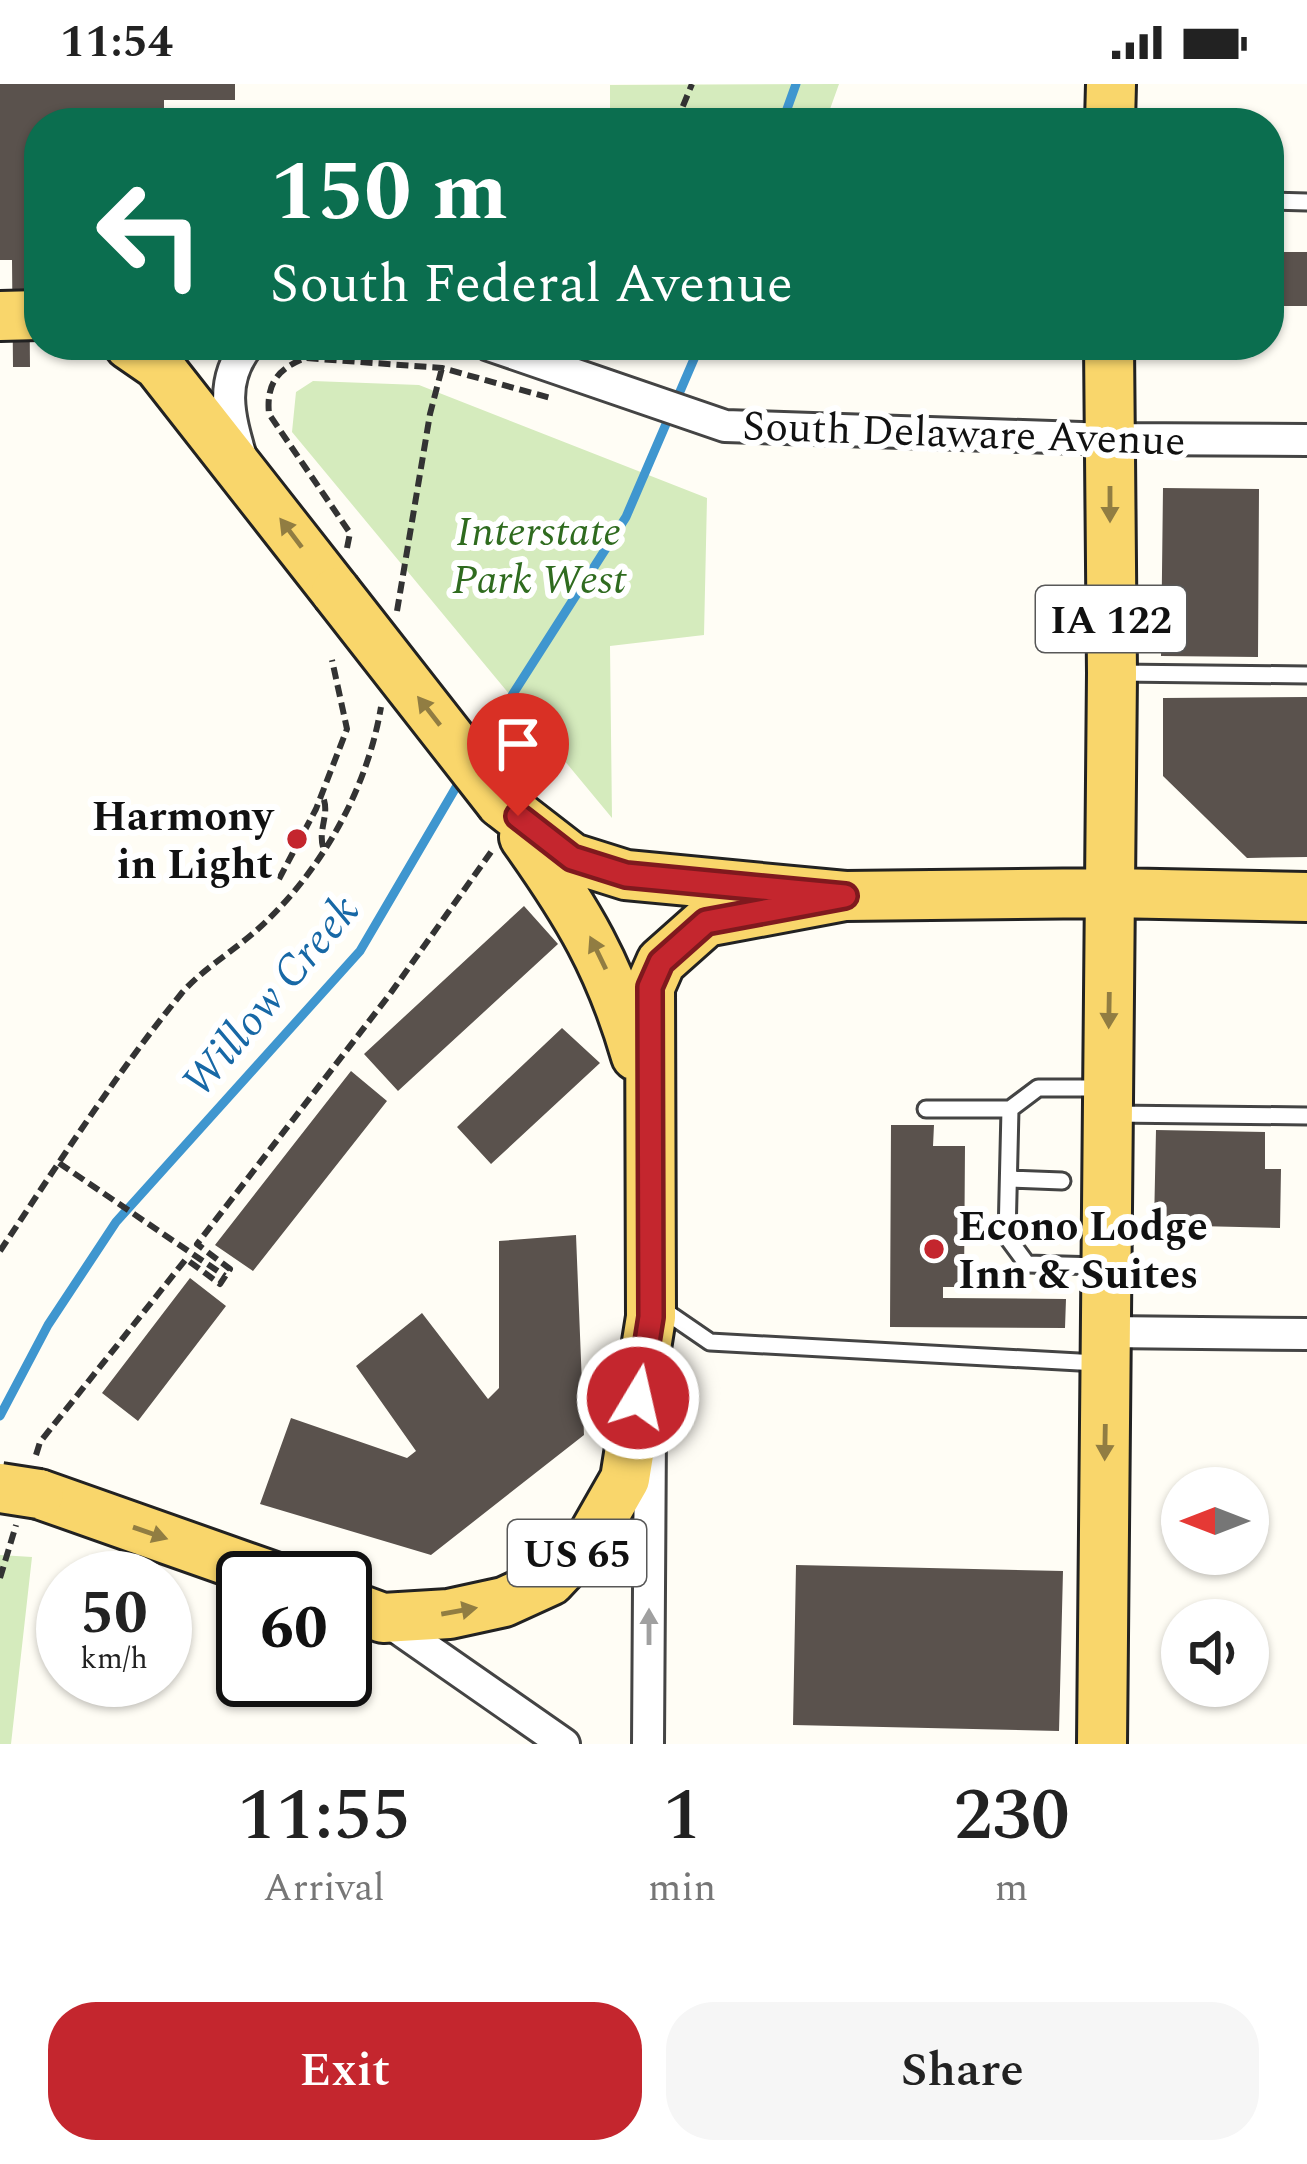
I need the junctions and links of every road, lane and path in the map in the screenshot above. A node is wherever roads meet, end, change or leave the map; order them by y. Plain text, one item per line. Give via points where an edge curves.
1 (150, 360) edge
2 (236, 360) edge
3 (300, 360) edge
4 (332, 360) edge
5 (532, 360) edge
6 (1109, 360) edge
7 (442, 368) junction
8 (563, 371) junction
9 (1110, 439) junction
10 (1307, 440) edge
11 (246, 474) junction
12 (350, 532) dead end
13 (396, 619) dead end
14 (332, 660) dead end
15 (1112, 673) junction
16 (1307, 675) edge
17 (384, 687) dead end
18 (322, 794) junction
19 (501, 803) junction
20 (323, 848) junction
21 (279, 879) dead end
22 (1110, 893) junction
23 (845, 896) junction
24 (1307, 897) edge
25 (1108, 1101) junction
26 (650, 1104) junction
27 (926, 1108) dead end
28 (1010, 1109) junction
29 (1307, 1117) edge
30 (59, 1163) junction
31 (1009, 1179) junction
32 (1062, 1181) dead end
33 (0, 1251) edge
34 (1107, 1266) junction
35 (225, 1276) junction
36 (651, 1309) junction
37 (1307, 1334) edge
38 (1106, 1348) junction
39 (23, 1489) edge
40 (216, 1556) edge
41 (0, 1578) edge
42 (372, 1611) edge
43 (372, 1616) edge
44 (564, 1744) edge
45 (648, 1744) edge
46 (1102, 1744) edge

1 - 11 main road, US 65
2 - 11 street via 230,419
3 - 12 path via 273,381 269,414
4 - 7 path
5 - 8 street, South Delaware Avenue
6 - 9 main road, IA 122
7 - 8 path via 553,402
7 - 13 path
8 - 9 street, South Delaware Avenue via 725,426
9 - 10 street, South Delaware Avenue
9 -> 15 main road, IA 122
19 -> 11 main road, US 65, bridge
14 - 18 path via 347,730
15 - 16 lane
15 - 22 main road, IA 122
17 - 20 path via 377,733 344,820
18 - 20 path
18 - 21 path
19 - 23 main road, US 65 via 572,858 626,875
26 -> 19 main road via 596,946
19 - 35 path via 501,838 197,1244 230,1269
20 - 30 path via 294,893 185,988
22 - 23 main road, US 65
22 - 24 main road
22 -> 25 main road
23 - 26 main road, US 65 via 706,922 661,962 648,1011
25 - 28 lane via 1038,1088
25 - 29 lane
25 - 34 main road
26 - 36 main road, US 65
27 - 28 lane
28 - 31 lane
30 - 33 path
30 - 35 path
31 - 32 lane
31 - 34 lane via 1007,1238 1027,1264
34 - 38 main road
35 - 39 path via 220,1284 186,1259 40,1442
36 - 38 lane via 710,1342
42 -> 36 main road, US 65 via 449,1614 504,1602 550,1581 593,1535 625,1479
45 -> 36 street
37 - 38 street
38 -> 46 main road
39 -> 40 main road
39 - 41 path
43 - 44 street

